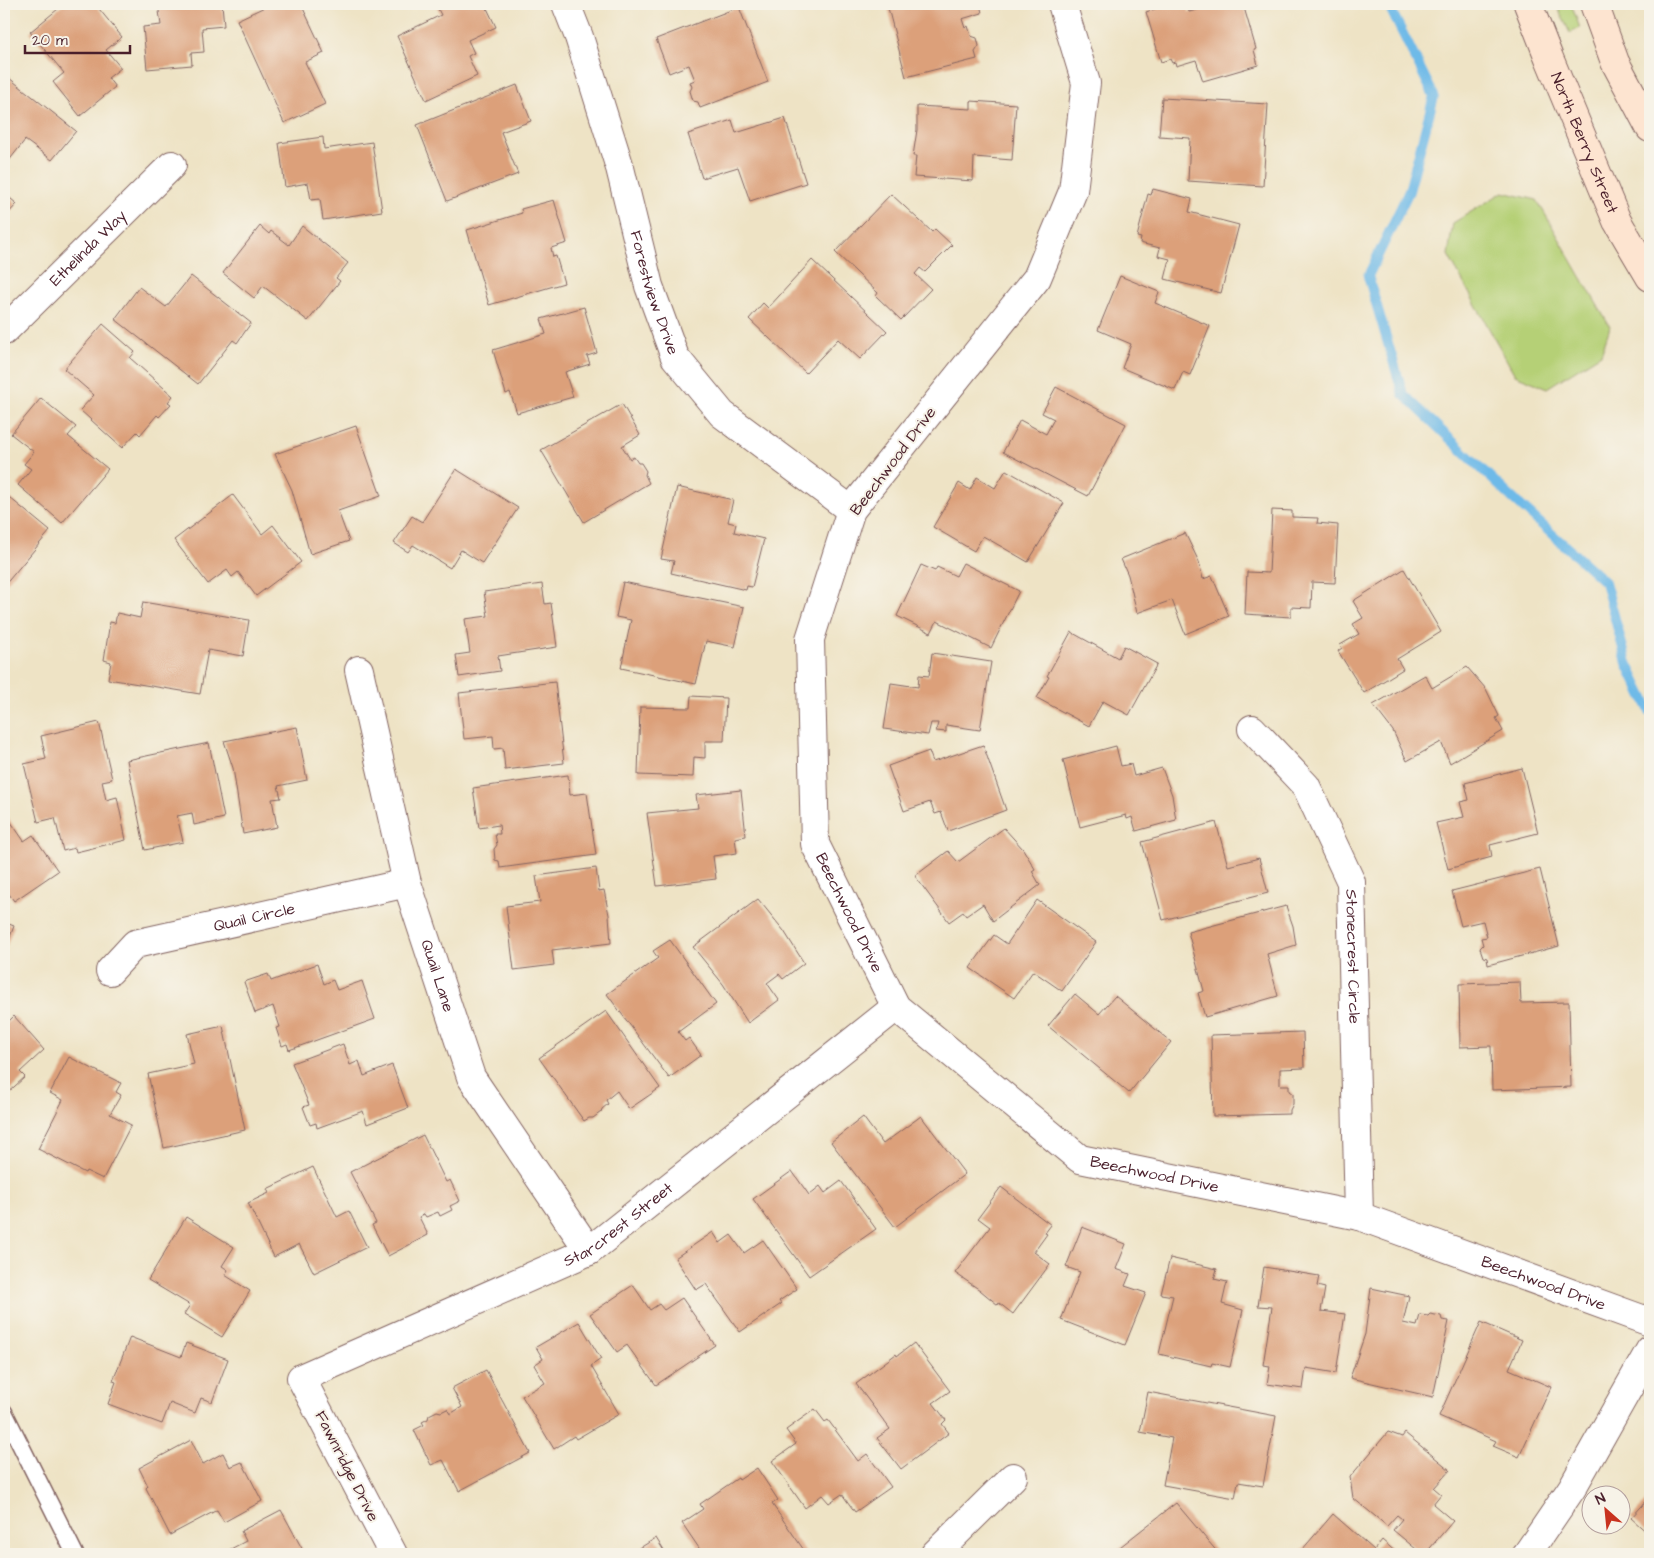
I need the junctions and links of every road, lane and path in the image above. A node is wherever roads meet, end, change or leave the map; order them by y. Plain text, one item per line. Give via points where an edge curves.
1 (566, 4) edge
2 (1062, 4) edge
3 (1528, 4) edge
4 (1594, 4) edge
5 (1650, 128) edge
6 (172, 165) dead end
7 (1650, 277) edge
8 (4, 331) edge
9 (851, 510) junction
10 (359, 670) dead end
11 (1252, 729) dead end
12 (407, 883) junction
13 (110, 971) dead end
14 (896, 1006) junction
15 (1359, 1216) junction
16 (589, 1251) junction
17 (1650, 1322) edge
18 (1650, 1350) edge
19 (301, 1378) joint
20 (4, 1412) edge
21 (1013, 1477) dead end
22 (75, 1554) edge
23 (393, 1554) edge
24 (934, 1554) edge
25 (1527, 1554) edge

1 - 9 street, Forestview Drive via 620,168 649,286 675,357 722,414
2 - 9 street, Beechwood Drive via 1086,83 1073,191 1037,278
3 - 7 street, North Berry Street via 1617,221
4 - 5 street via 1615,62
6 - 8 street, Ethelinda Way
9 - 14 street, Beechwood Drive via 810,639 815,844
10 - 12 street, Quail Lane
11 - 15 street, Stonecrest Circle via 1306,786 1351,882
12 - 13 street, Quail Circle via 135,944
12 - 16 street, Quail Lane via 471,1077
14 - 15 street, Beechwood Drive via 1080,1159
14 - 16 street, Starcrest Street
15 - 17 street, Beechwood Drive
16 - 19 street, Starcrest Street
18 - 25 street via 1572,1488
19 - 23 street, Fawnridge Drive
20 - 22 lane
21 - 24 street

